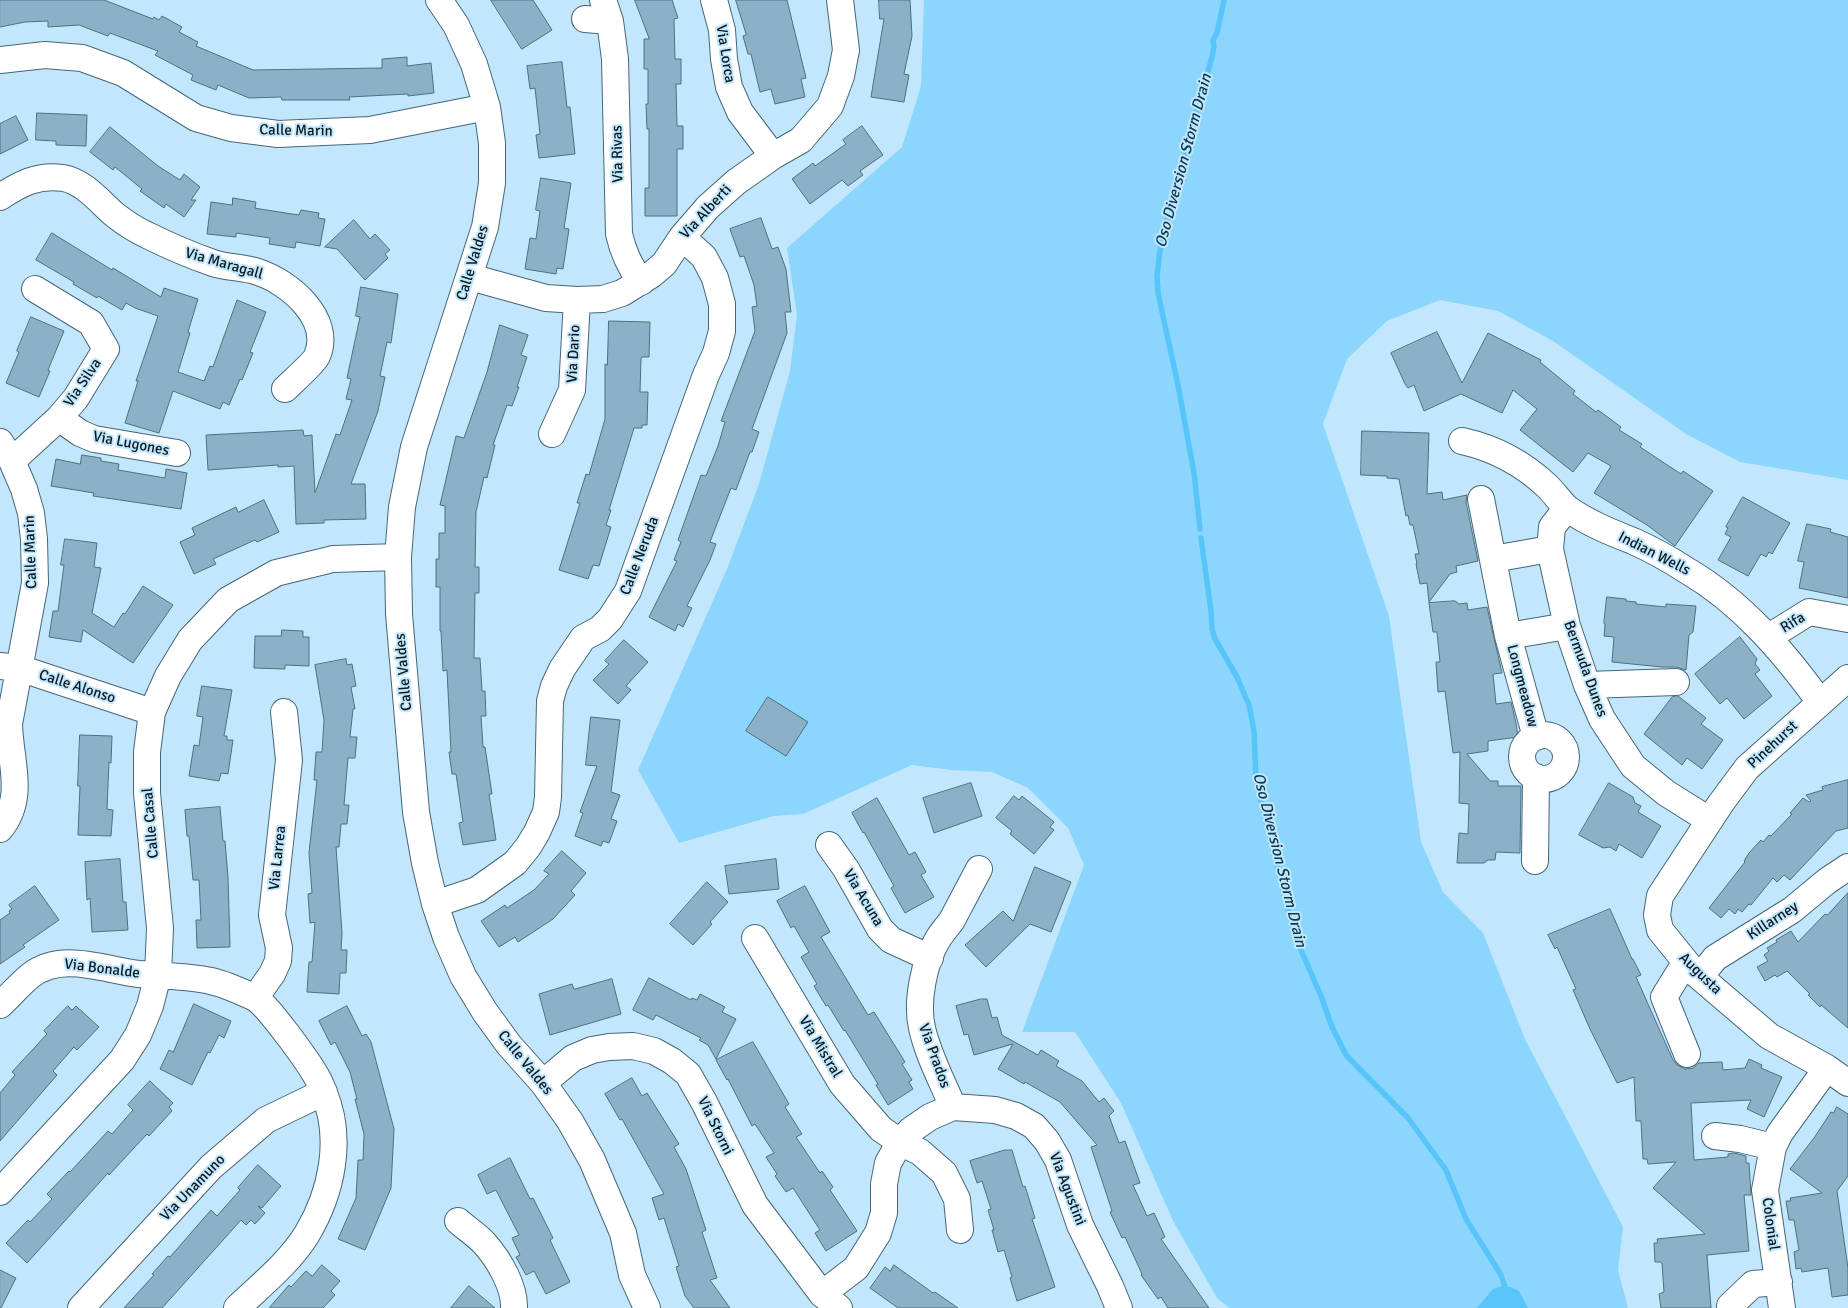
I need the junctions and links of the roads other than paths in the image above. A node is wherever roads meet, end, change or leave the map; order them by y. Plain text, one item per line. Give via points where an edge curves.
1 (439, 0) edge
2 (714, 0) edge
3 (840, 0) edge
4 (599, 13) edge
5 (0, 60) edge
6 (487, 107) junction
7 (773, 156) junction
8 (0, 197) edge
9 (682, 237) junction
10 (470, 277) junction
11 (641, 282) junction
12 (35, 289) dead end
13 (577, 300) junction
14 (286, 389) dead end
15 (59, 418) junction
16 (552, 434) dead end
17 (1462, 441) dead end
18 (6, 451) edge
19 (177, 453) dead end
20 (1481, 499) dead end
21 (1567, 508) junction
22 (1550, 549) junction
23 (398, 557) junction
24 (1493, 559) junction
25 (1848, 619) edge
26 (1567, 626) junction
27 (1508, 636) junction
28 (1769, 637) junction
29 (9, 667) edge
30 (1848, 678) edge
31 (1676, 682) dead end
32 (1588, 685) junction
33 (1820, 702) junction
34 (152, 712) junction
35 (284, 712) dead end
36 (1536, 736) junction
37 (1536, 777) junction
38 (1709, 820) junction
39 (0, 829) edge
40 (829, 845) dead end
41 (1535, 861) dead end
42 (1848, 867) edge
43 (979, 869) dead end
44 (435, 904) junction
45 (755, 938) dead end
46 (930, 958) junction
47 (1693, 970) junction
48 (158, 975) junction
49 (255, 998) junction
50 (0, 1005) edge
51 (1687, 1054) dead end
52 (1827, 1068) junction
53 (543, 1083) junction
54 (1848, 1083) edge
55 (324, 1092) junction
56 (953, 1107) junction
57 (1715, 1136) dead end
58 (900, 1142) junction
59 (1773, 1148) junction
60 (0, 1192) edge
61 (458, 1221) dead end
62 (960, 1230) dead end
63 (1779, 1282) junction
64 (830, 1301) edge
65 (1730, 1306) dead end
66 (81, 1308) edge
67 (237, 1308) edge
68 (514, 1308) edge
69 (647, 1308) edge
70 (1119, 1308) edge
71 (1782, 1308) edge

1 - 6 street, Calle Valdes via 474,64
2 - 7 street, Via Lorca via 722,30 729,87 740,112
3 - 7 street, Via Alberti via 846,50 842,76 830,106 801,140
4 - 11 street, Via Rivas via 615,59 619,234 623,251
5 - 6 street, Calle Marin via 45,55 82,58 123,73 196,118 231,128 278,134 370,130
6 - 10 street, Calle Valdes via 492,144 492,183 485,227
7 - 9 street, Via Alberti via 736,182
8 - 14 street, Via Maragall via 22,183 44,176 65,178 88,190 116,216 174,249 280,281 299,296 314,315 320,336 317,356
9 - 11 street, Via Alberti via 664,264
9 - 44 street, Calle Neruda via 704,257 715,278 722,304 722,331 643,555 620,606 600,629 583,638 554,686 550,701 546,812 528,847 515,863 478,890
10 - 13 street, Via Alberti via 546,298
10 - 23 street, Calle Valdes via 414,446 402,506
11 - 13 street, Via Alberti via 603,299
12 - 15 street, Via Silva via 92,324 106,349 76,398
13 - 16 street, Via Dario via 572,390
15 - 18 street, Via Silva
15 - 19 street, Via Lugones via 80,433 94,438
17 - 21 street, Indian Wells via 1503,455 1547,486
18 - 29 street, Calle Marin via 31,513 35,583
20 - 24 street, Longmeadow
21 - 22 street, Bermuda Dunes via 1552,526
21 - 28 street, Indian Wells via 1598,527 1687,570 1724,595
22 - 24 street
22 - 26 street, Bermuda Dunes
23 - 34 street, Calle Casal via 333,559 276,573 228,600 190,640 168,676
23 - 44 street, Calle Valdes via 399,614 416,812
24 - 27 street, Longmeadow
25 - 28 street, Rifa via 1809,612
26 - 27 street, Longmeadow
26 - 32 street, Bermuda Dunes
27 - 36 street, Longmeadow
28 - 33 street, Indian Wells
29 - 34 street, Calle Alonso
29 - 39 street, Calle Marin via 10,740 16,789 8,820
30 - 33 street, Pinehurst
31 - 32 street
32 - 38 street, Bermuda Dunes via 1602,719 1633,766 1666,793
33 - 38 street, Pinehurst via 1747,768
34 - 48 street, Calle Casal via 147,752 147,793 160,928
35 - 49 street, Via Larrea via 289,760 272,915 279,948 278,960
36 - 37 street via 1524,748 1522,756 1527,771
36 - 37 street via 1545,735 1558,740 1566,758 1559,774 1552,778
37 - 41 street
38 - 47 street, Augusta via 1660,896 1657,915 1660,930
40 - 46 street, Via Acuna via 880,929 890,940
42 - 47 street, Killarney via 1792,910
43 - 46 street, Via Prados via 937,940
44 - 53 street, Calle Valdes via 463,976 509,1045
45 - 58 street, Via Mistral via 842,1084 881,1129
46 - 56 street, Via Prados via 919,995 919,1012 928,1048
47 - 51 street, Killarney via 1664,997
47 - 52 street, Augusta via 1769,1036
48 - 49 street, Via Bonalde via 211,981
48 - 50 street, Via Bonalde via 78,964 54,964 31,975
48 - 60 street, Calle Casal via 150,1006 122,1060
49 - 55 street via 282,1026
52 - 54 street, Augusta
52 - 59 street, Colonial via 1780,1133
53 - 64 street, Via Storni via 573,1058 608,1047 633,1046 654,1051 672,1061 688,1074 755,1205
53 - 69 street, Calle Valdes via 592,1160 623,1233 632,1275
55 - 66 street, Via Unamuno via 266,1120 211,1167
55 - 67 street via 334,1138 329,1185 321,1208 289,1256
56 - 58 street, Via Agustini via 930,1117
56 - 70 street, Via Agustini via 995,1110 1016,1116 1034,1126 1047,1141 1058,1160 1080,1225
57 - 59 street
58 - 62 street, Via Mistral via 920,1152 944,1173 957,1199
58 - 64 street, Via Agustini via 888,1163 884,1213 878,1233
59 - 63 street, Colonial via 1766,1190
61 - 68 street via 485,1244 507,1277
63 - 65 street via 1753,1284
63 - 71 street, Colonial

